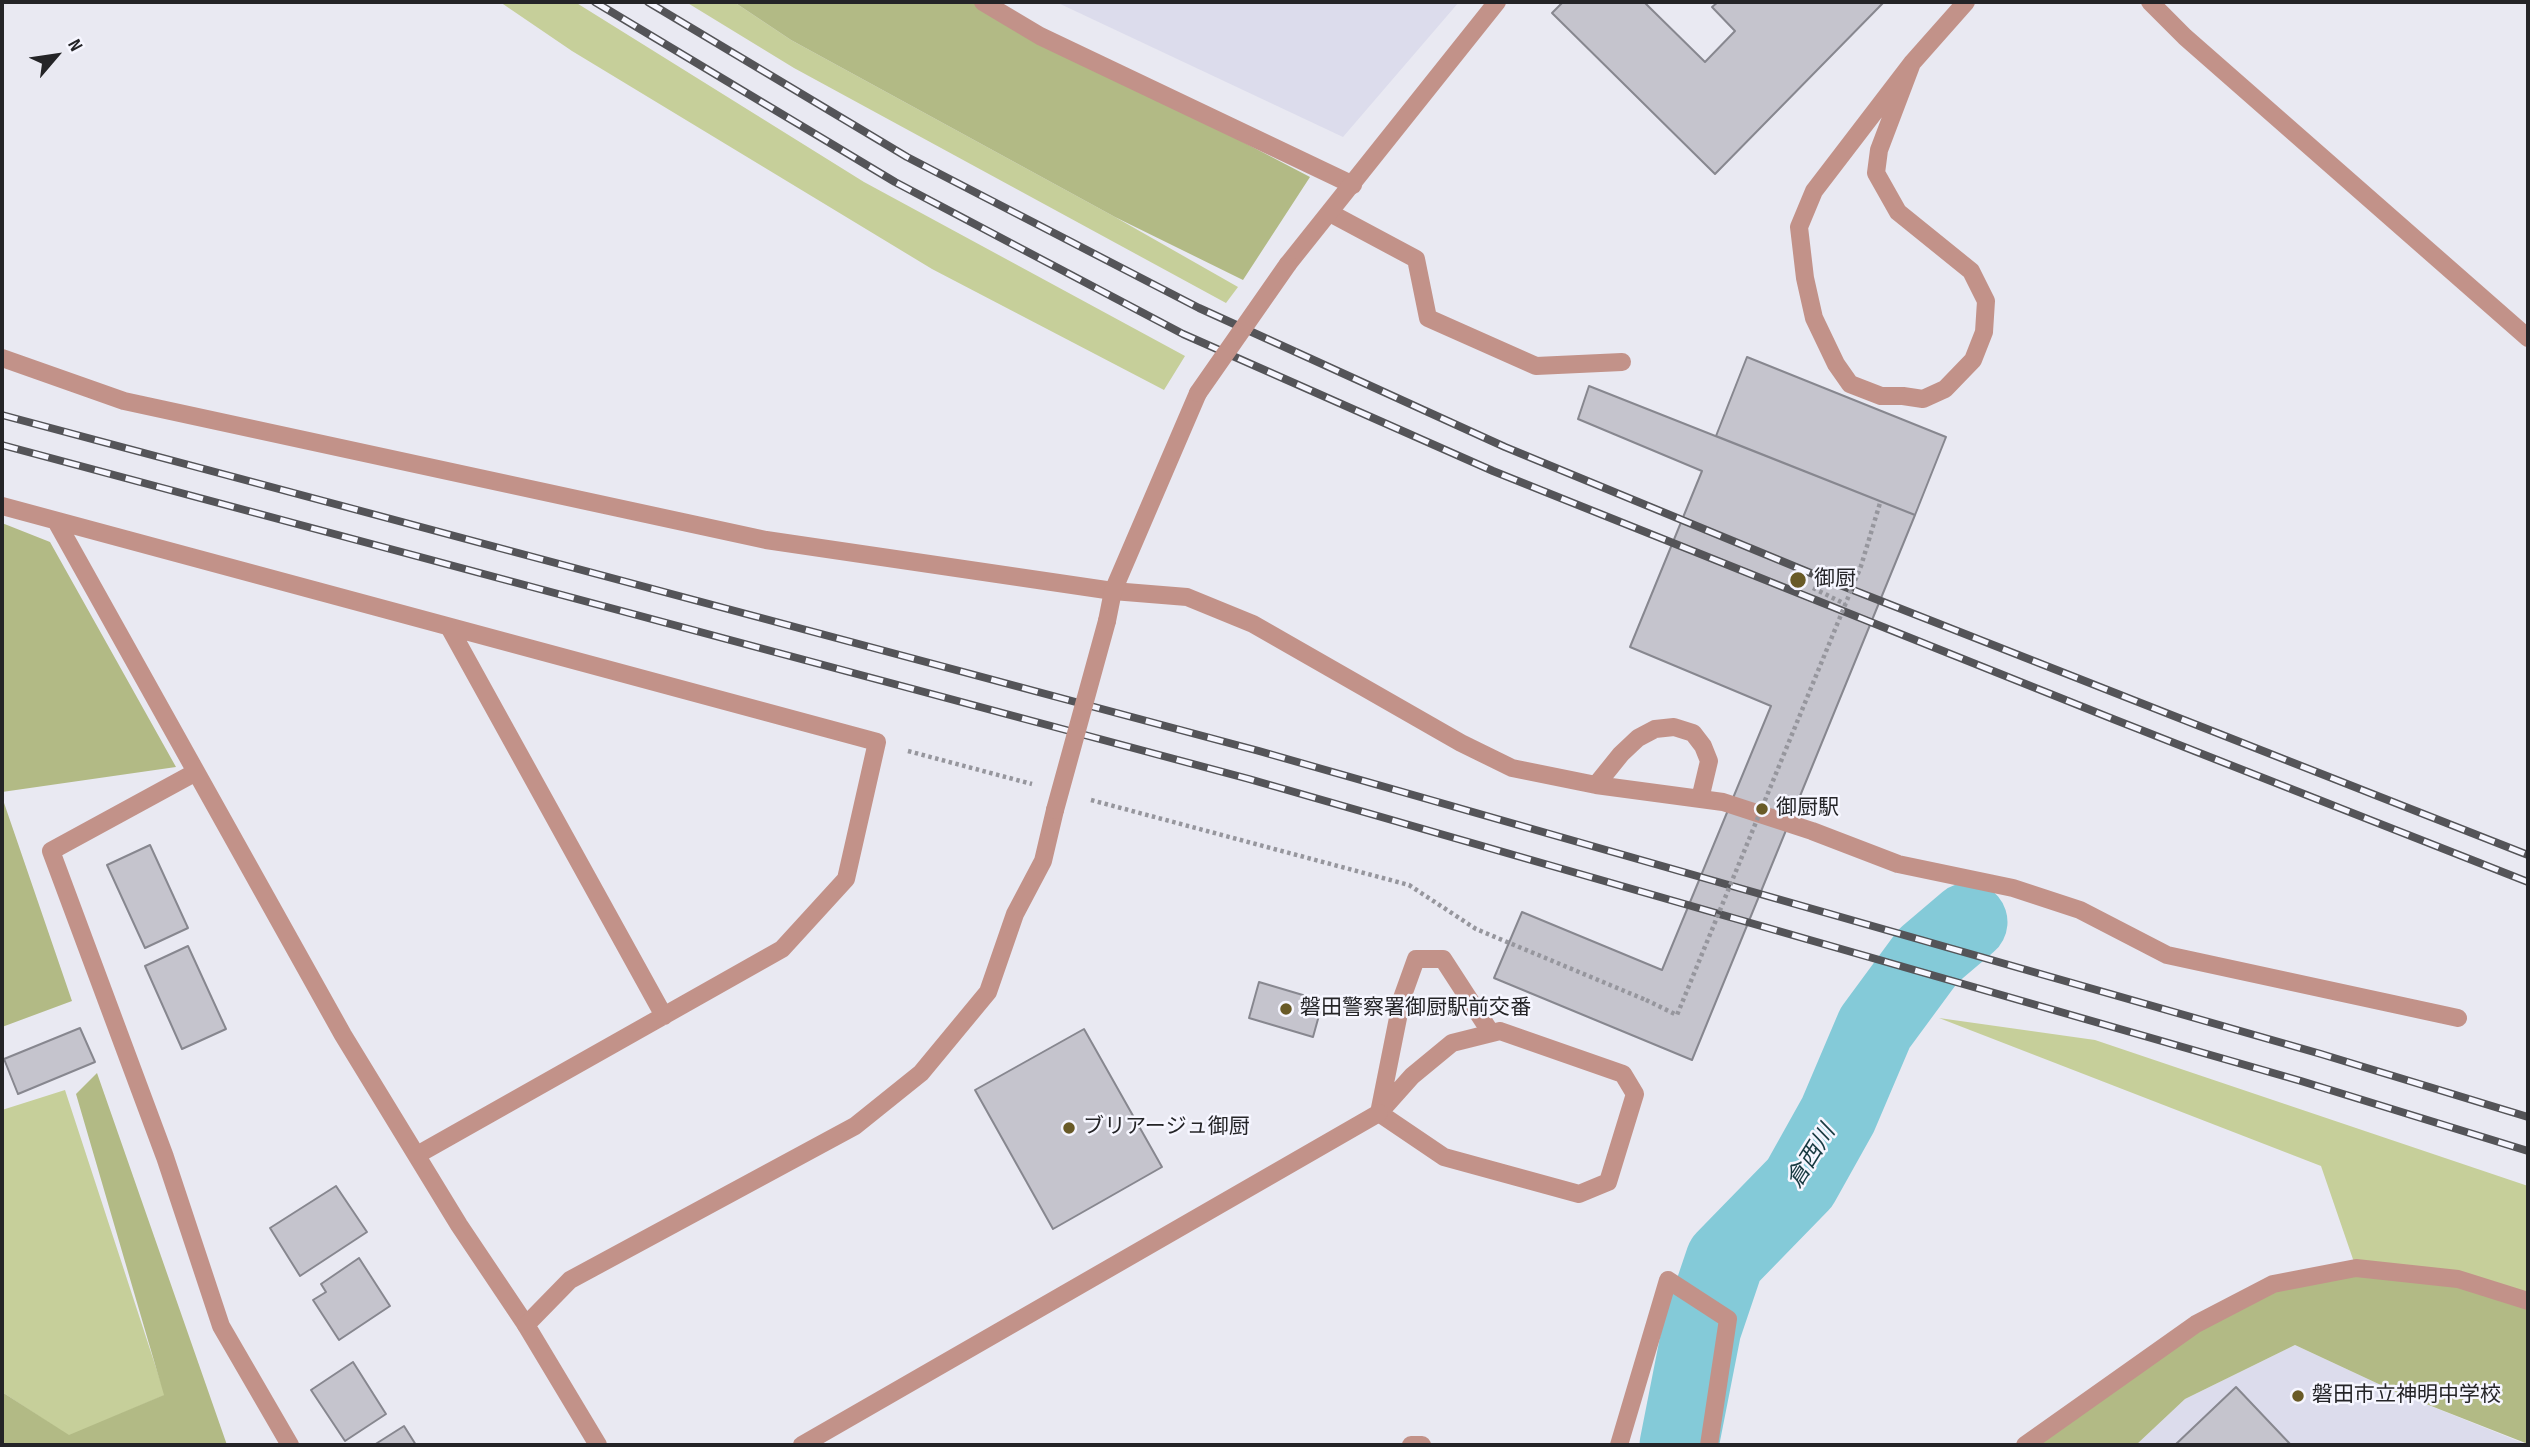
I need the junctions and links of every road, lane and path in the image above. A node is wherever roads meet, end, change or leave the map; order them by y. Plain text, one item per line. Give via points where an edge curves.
1 (983, 2) edge
2 (1497, 2) edge
3 (1966, 2) edge
4 (2150, 2) edge
5 (1912, 63) junction
6 (1353, 185) junction
7 (1330, 213) junction
8 (2528, 338) edge
9 (2, 358) edge
10 (1622, 362) dead end
11 (1880, 503) dead end
12 (2, 506) edge
13 (56, 520) junction
14 (1813, 588) dead end
15 (1114, 591) junction
16 (1845, 604) junction
17 (449, 626) junction
18 (877, 742) junction
19 (196, 772) junction
20 (1596, 785) junction
21 (1037, 786) dead end
22 (1086, 798) dead end
23 (1700, 799) junction
24 (664, 1016) junction
25 (2458, 1018) dead end
26 (1491, 1033) junction
27 (1379, 1113) junction
28 (417, 1155) junction
29 (2528, 1301) edge
30 (526, 1325) junction
31 (290, 1445) edge
32 (598, 1445) edge
33 (802, 1445) edge
34 (1411, 1445) edge
35 (1422, 1445) edge
36 (1619, 1445) edge
37 (1709, 1445) edge
38 (2025, 1445) edge

1 - 6 street via 1040,36
2 - 6 street
3 - 5 street
4 - 8 street
5 - 5 street via 1879,150 1877,173 1898,212 1971,271 1986,301 1984,332 1973,360 1945,389 1923,399 1881,396 1850,384 1814,318 1799,228 1814,191
6 - 7 street
7 - 10 street via 1416,259 1428,318 1536,366
7 - 15 street, bridge via 1287,264 1198,393
9 - 15 street via 124,401 766,540
11 - 16 path, bridge
12 - 13 street
13 - 17 street
13 - 19 street
14 - 16 path
15 - 20 street via 1187,597 1242,619 1512,768
15 - 30 street, bridge via 1043,860 1015,914 989,992 921,1073 855,1126 570,1280
16 - 22 path, bridge via 1677,1015 1476,929 1409,885
17 - 18 street
17 - 24 street
18 - 21 path
18 - 24 street via 846,879 782,949
19 - 28 street via 342,1035
19 - 31 street via 51,851 165,1157 221,1326
20 - 23 street
20 - 23 street via 1638,738 1655,729 1674,727 1693,733 1709,761
23 - 25 street via 1812,831 1898,864 2012,888 2080,910 2167,955
24 - 28 street
26 - 27 street via 1452,1043 1412,1076
26 - 27 street via 1443,959 1416,959 1402,998
26 - 27 street via 1500,1031 1623,1073 1634,1094 1608,1182 1579,1194 1444,1157
27 - 33 street
28 - 30 street
29 - 38 street via 2458,1279 2356,1268 2273,1284 2196,1324
30 - 32 street
34 - 35 street
36 - 37 street via 1668,1280 1728,1319

